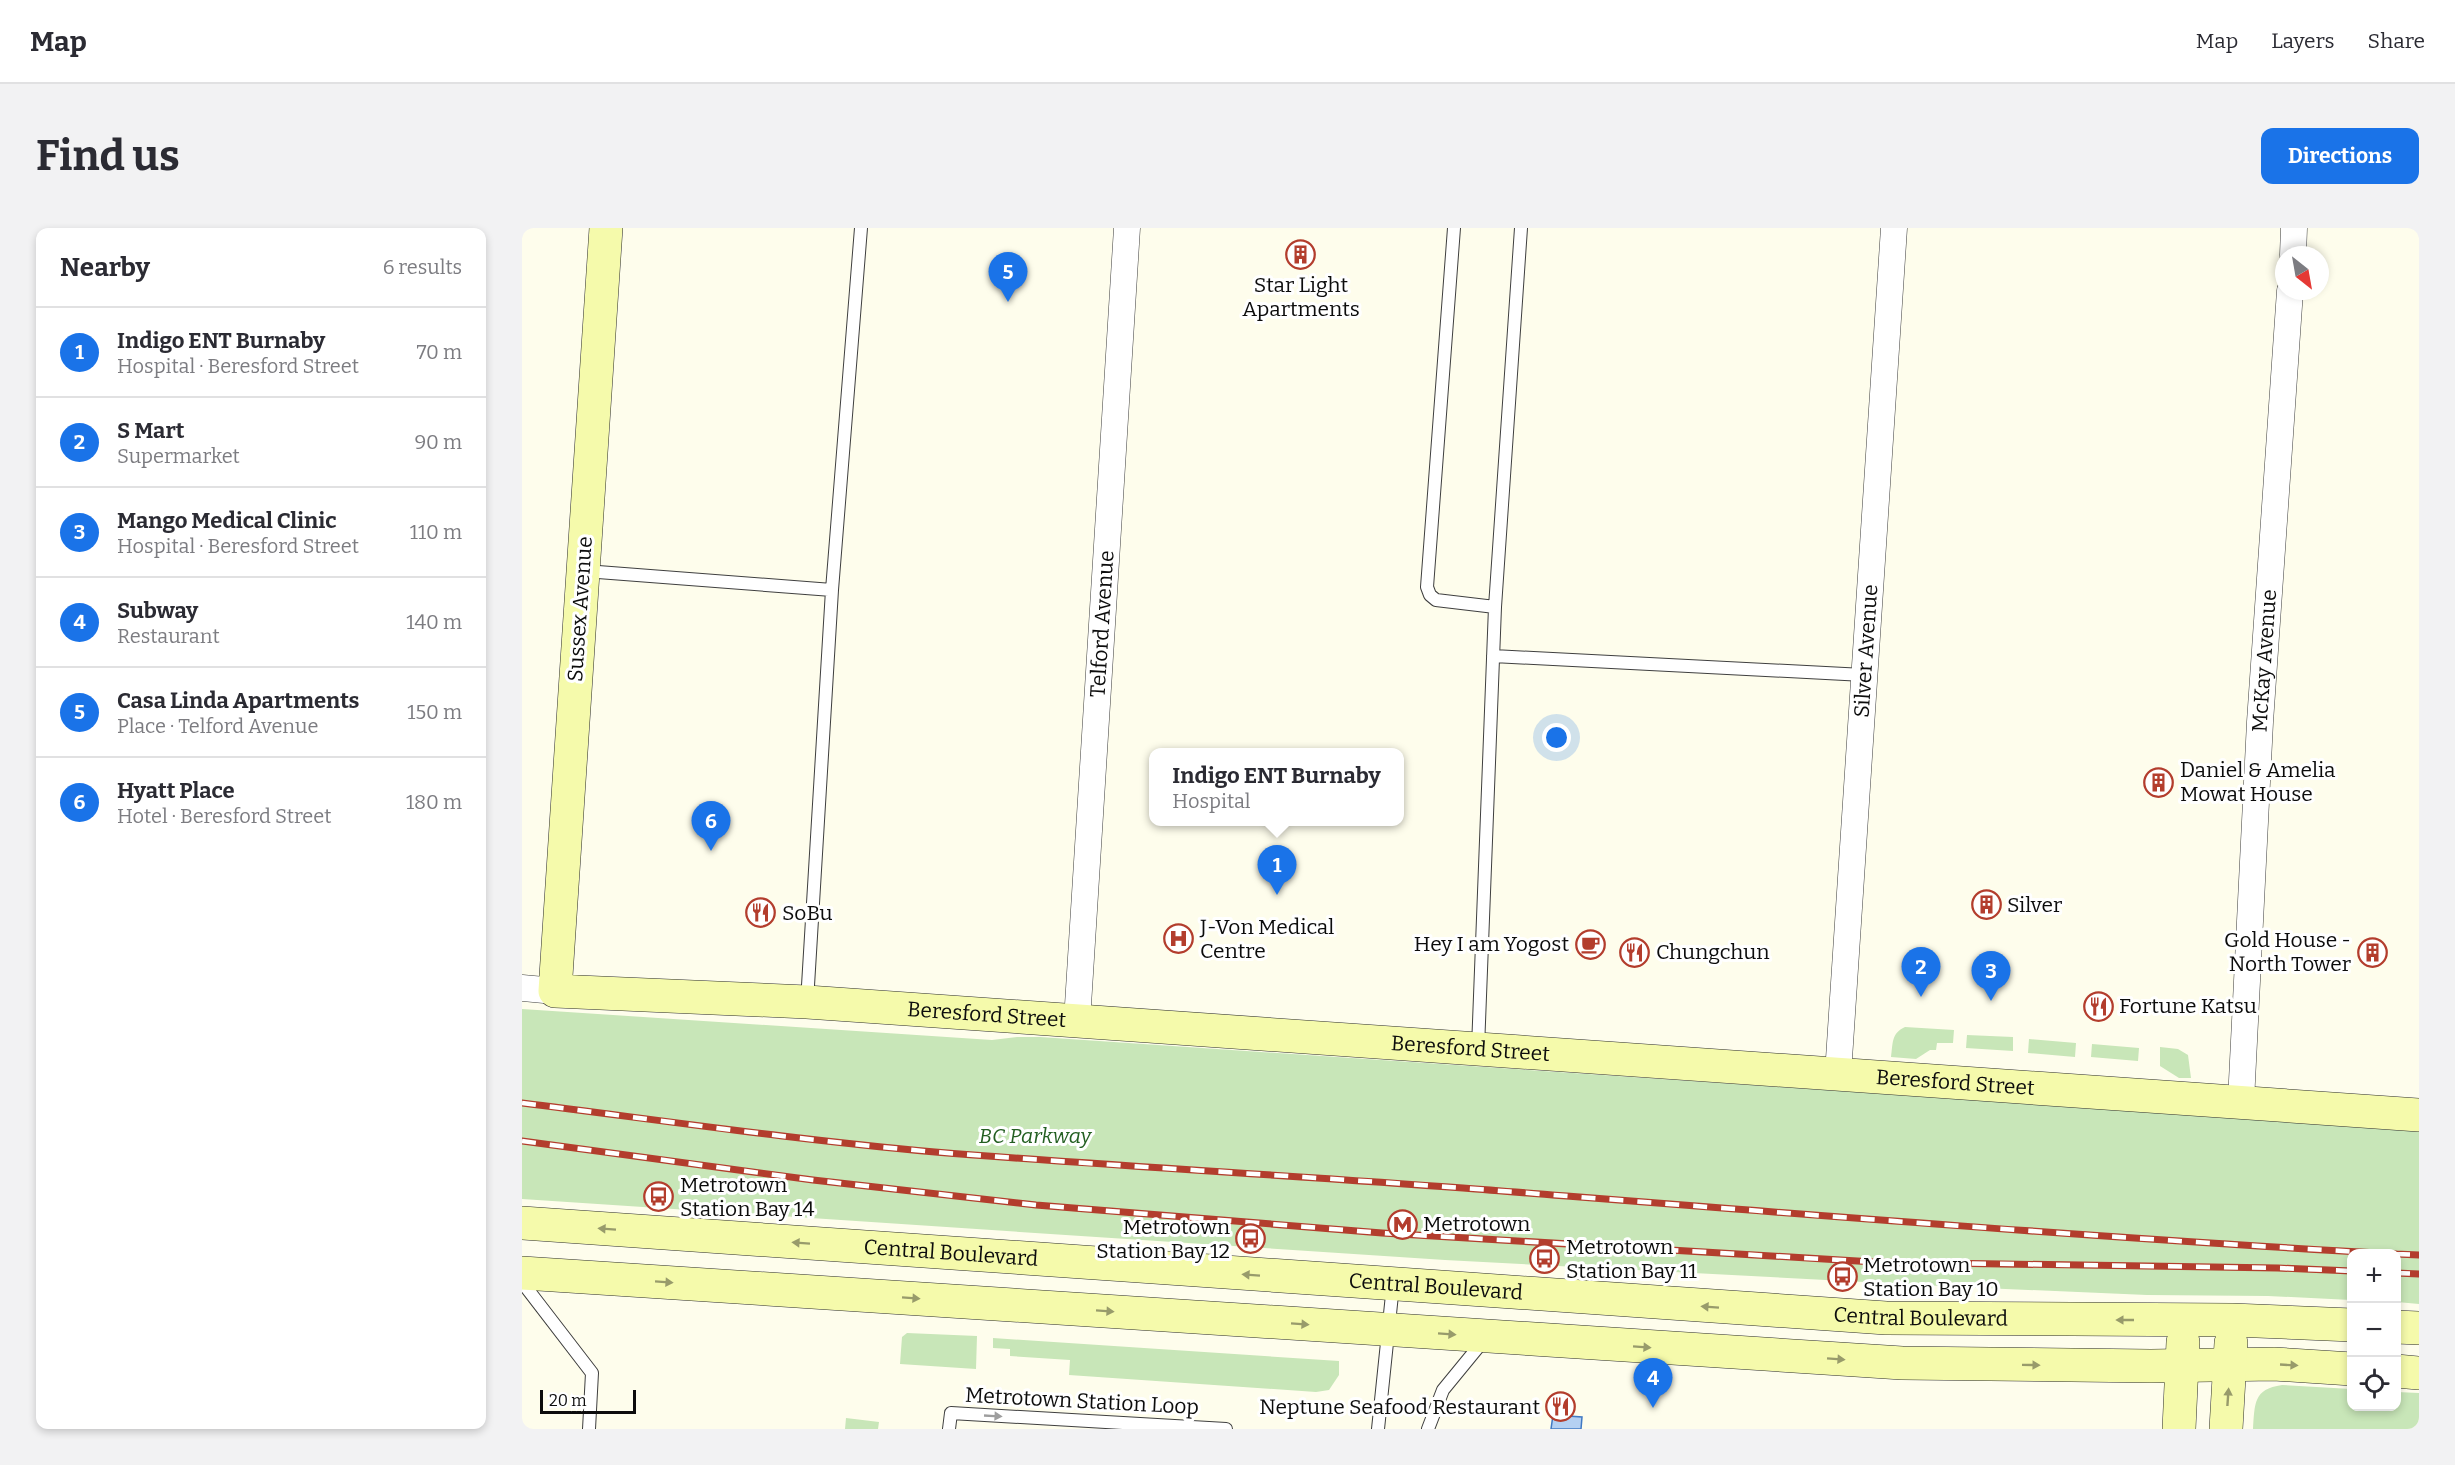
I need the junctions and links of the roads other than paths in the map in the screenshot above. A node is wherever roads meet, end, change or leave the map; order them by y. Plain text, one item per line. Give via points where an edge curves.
1 (606, 228) edge
2 (861, 228) edge
3 (1127, 228) edge
4 (1454, 228) edge
5 (1521, 228) edge
6 (1894, 228) edge
7 (2295, 228) edge
8 (2294, 246) edge
9 (2289, 300) edge
10 (583, 571) junction
11 (832, 590) junction
12 (1495, 608) junction
13 (1493, 656) junction
14 (1864, 675) junction
15 (522, 988) edge
16 (555, 991) junction
17 (807, 1002) junction
18 (1077, 1021) junction
19 (1478, 1049) junction
20 (1838, 1074) junction
21 (2241, 1101) junction
22 (2419, 1115) edge
23 (522, 1222) edge
24 (522, 1273) edge
25 (522, 1282) edge
26 (1393, 1285) junction
27 (1768, 1311) junction
28 (2184, 1320) junction
29 (2232, 1320) junction
30 (2347, 1325) edge
31 (2401, 1327) edge
32 (2419, 1328) edge
33 (1389, 1330) junction
34 (1487, 1337) junction
35 (1764, 1354) junction
36 (2182, 1365) junction
37 (2230, 1365) junction
38 (2347, 1369) edge
39 (2401, 1371) edge
40 (2419, 1373) edge
41 (589, 1429) edge
42 (949, 1429) edge
43 (1226, 1429) edge
44 (1378, 1429) edge
45 (1428, 1429) edge
46 (2179, 1429) edge
47 (2226, 1429) edge

1 - 10 street, Sussex Avenue
2 - 11 lane
3 - 18 street, Telford Avenue
4 - 12 lane via 1427,587 1437,600
5 - 12 lane
6 - 14 street, Silver Avenue
7 - 8 street
9 - 21 street, McKay Avenue via 2254,827
10 - 11 lane
10 - 16 street, Sussex Avenue
11 - 17 lane
12 - 13 lane
13 - 14 lane
13 - 19 lane
14 - 20 street, Silver Avenue
15 - 16 street, Beresford Street
16 - 17 street, Beresford Street
17 - 18 street, Beresford Street
18 - 19 street, Beresford Street
19 - 20 street, Beresford Street
20 - 21 street, Beresford Street
21 - 22 street, Beresford Street
26 -> 23 street, Central Boulevard
24 -> 33 street, Central Boulevard
25 - 41 lane via 592,1373
27 -> 26 street, Central Boulevard
26 - 33 lane
28 -> 27 street, Central Boulevard via 1886,1318
27 - 35 street
28 - 29 street, Central Boulevard
28 - 36 street
29 - 30 street, Central Boulevard
29 - 37 street
31 - 32 street
33 -> 34 street, Central Boulevard
33 - 44 lane
34 -> 35 street, Central Boulevard
34 - 45 lane via 1443,1390
35 -> 36 street, Central Boulevard via 1902,1363
36 - 37 street, Central Boulevard
36 - 46 street
37 -> 38 street, Central Boulevard
47 -> 37 street
39 - 40 street
42 -> 43 lane, Metrotown Station Loop via 951,1413

